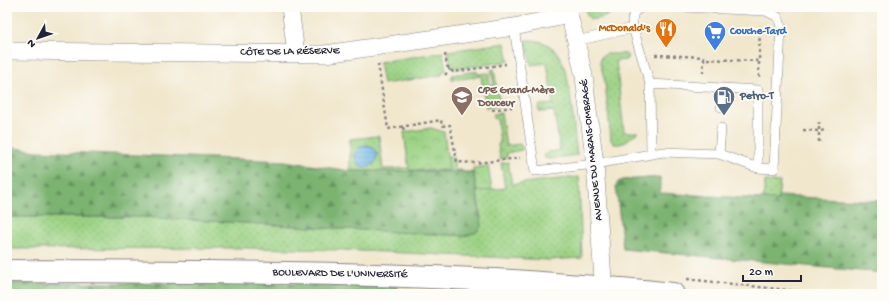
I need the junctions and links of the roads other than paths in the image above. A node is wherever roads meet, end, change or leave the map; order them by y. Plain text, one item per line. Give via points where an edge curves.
1 (290, 7) edge
2 (642, 7) edge
3 (684, 7) edge
4 (568, 11) edge
5 (514, 27) junction
6 (633, 28) junction
7 (576, 41) junction
8 (7, 51) edge
9 (296, 54) junction
10 (650, 84) junction
11 (723, 88) junction
12 (721, 107) dead end
13 (721, 128) dead end
14 (651, 154) junction
15 (719, 154) junction
16 (595, 164) junction
17 (758, 168) junction
18 (7, 271) edge
19 (677, 286) edge
20 (605, 291) edge

1 - 9 street
2 - 6 lane via 634,12
3 - 17 lane via 766,11 780,22 774,169
4 - 5 street, CÔTE DE LA RÉSERVE
4 - 7 street, AVENUE DU MARAIS-OMBRAGÉ
5 - 9 street, CÔTE DE LA RÉSERVE via 325,54
5 - 16 lane via 535,171
6 - 7 lane
6 - 10 lane
7 - 16 street, AVENUE DU MARAIS-OMBRAGÉ via 584,76
8 - 9 street, CÔTE DE LA RÉSERVE
10 - 11 lane
10 - 14 lane
11 - 12 lane
11 - 17 lane via 758,90
13 - 15 lane
14 - 15 lane
14 - 16 lane
15 - 17 lane
16 - 20 street, AVENUE DU MARAIS-OMBRAGÉ
18 - 20 main road, BOULEVARD DE L'UNIVERSITÉ via 433,276
19 - 20 main road, BOULEVARD DE L'UNIVERSITÉ

